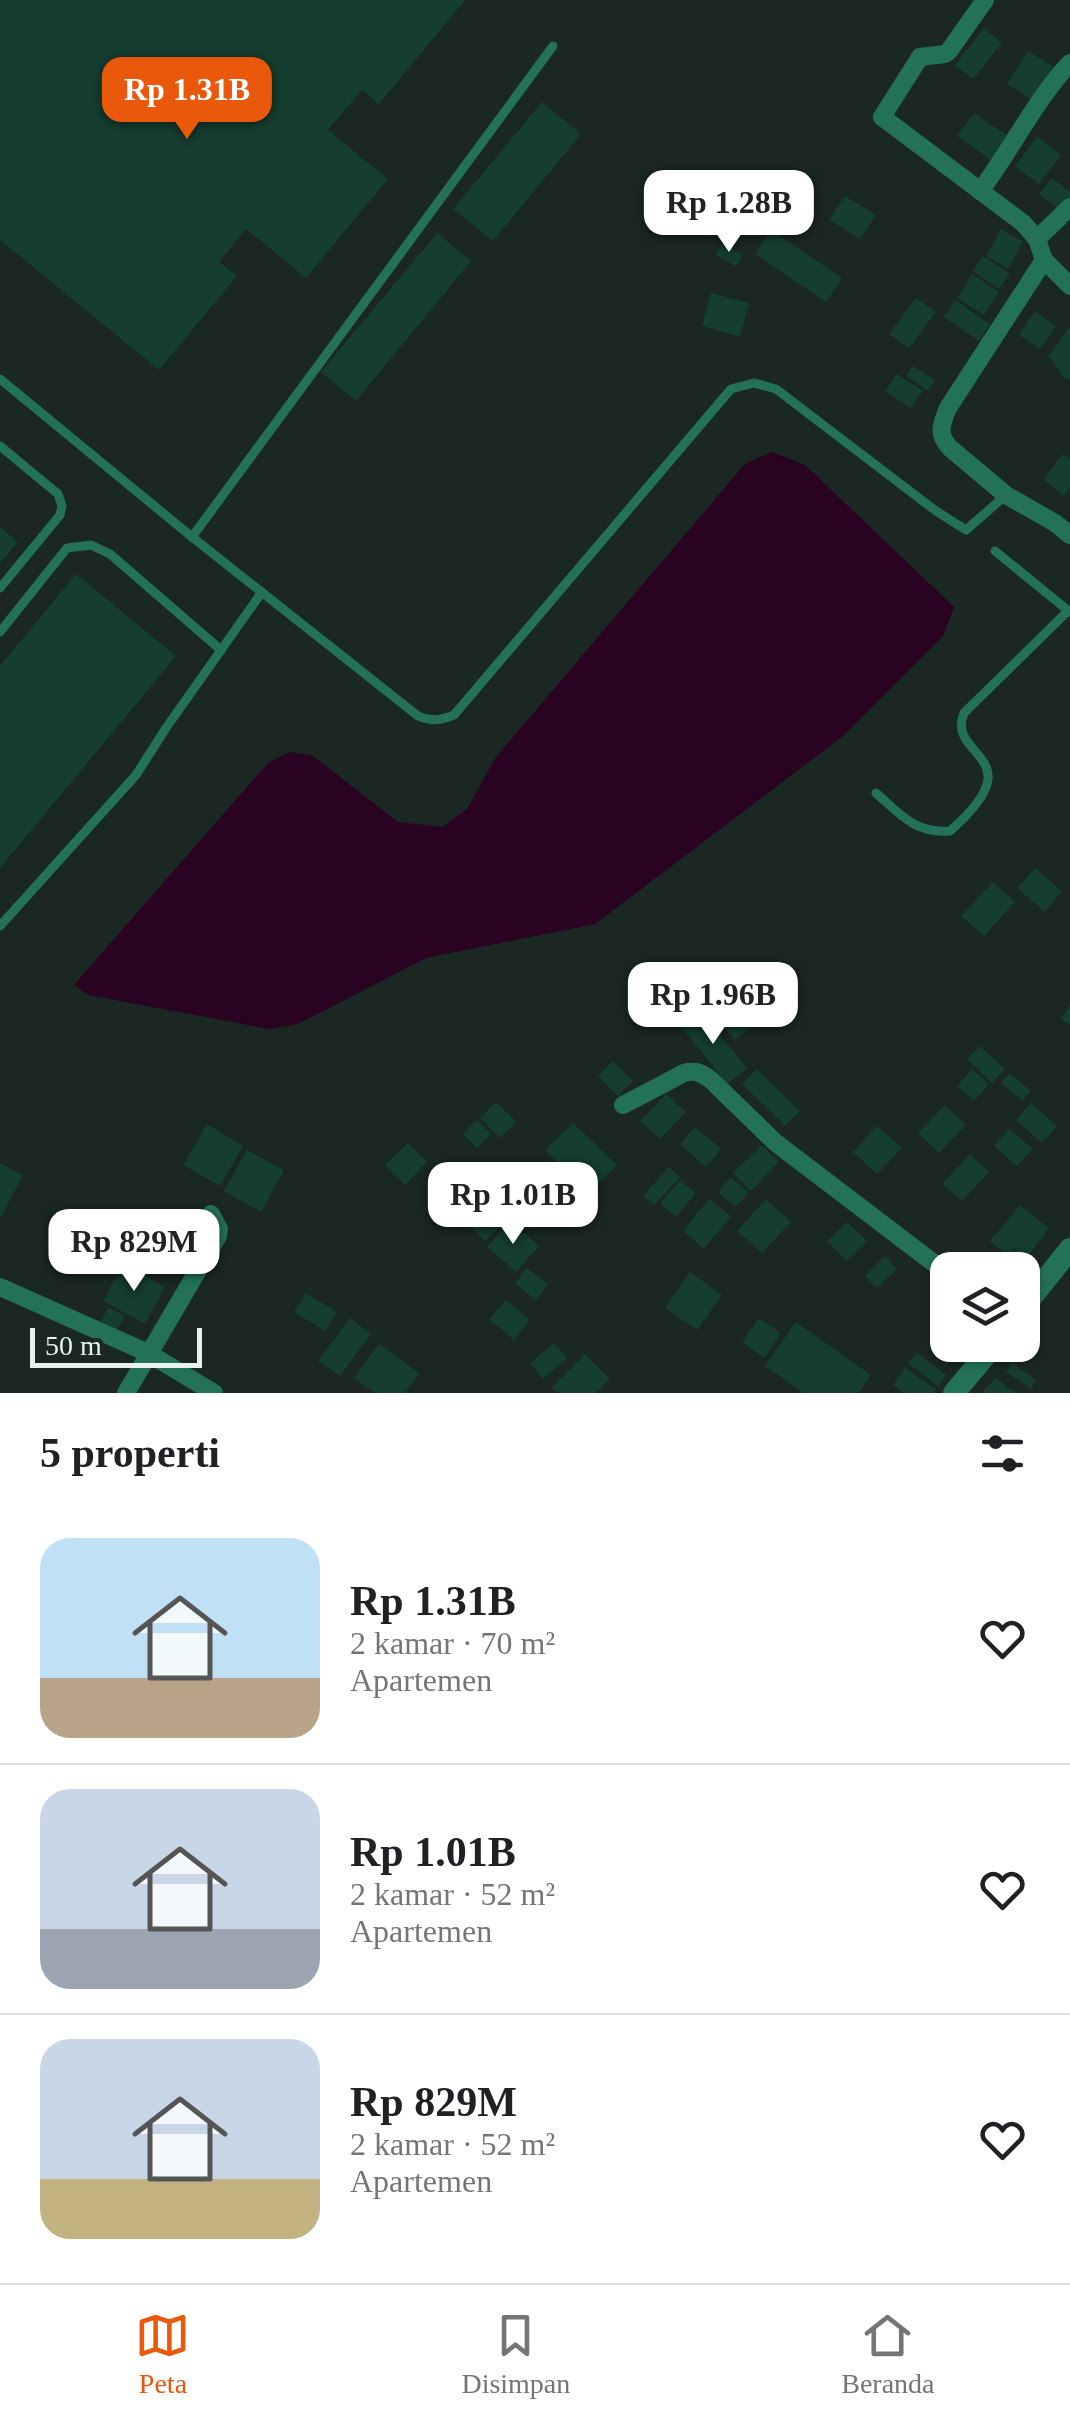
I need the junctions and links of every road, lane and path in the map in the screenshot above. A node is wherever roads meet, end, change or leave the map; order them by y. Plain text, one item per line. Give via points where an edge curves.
1 (986, 0) edge
2 (553, 46) dead end
3 (1070, 62) edge
4 (980, 190) junction
5 (1070, 207) edge
6 (1037, 239) junction
7 (1044, 260) junction
8 (1070, 286) edge
9 (0, 379) edge
10 (0, 446) edge
11 (1006, 495) junction
12 (1070, 535) edge
13 (192, 537) junction
14 (994, 551) dead end
15 (0, 588) edge
16 (262, 592) junction
17 (1069, 611) edge
18 (0, 632) edge
19 (221, 650) junction
20 (876, 793) dead end
21 (0, 926) edge
22 (623, 1105) dead end
23 (210, 1214) dead end
24 (1070, 1249) edge
25 (930, 1260) edge
26 (1040, 1286) edge
27 (0, 1287) edge
28 (148, 1353) junction
29 (980, 1362) edge
30 (126, 1393) edge
31 (214, 1393) edge
32 (954, 1393) edge

1 - 4 street via 949,51 920,58 882,116
2 - 13 lane
3 - 4 street
4 - 6 street
5 - 6 street
6 - 7 street
7 - 8 street
7 - 11 street via 941,426 950,448
9 - 13 lane
10 - 15 lane via 58,494 62,506
11 - 12 street
11 - 16 lane via 966,530 776,389 754,383 731,389 454,715 436,720 418,716
13 - 16 lane
14 - 17 lane
16 - 19 lane
17 - 20 lane via 964,713 961,732 990,777 957,825 922,830
18 - 19 lane via 67,548 91,545
19 - 21 lane via 136,775
22 - 25 street via 684,1073 701,1073 776,1143
23 - 28 street via 218,1236
24 - 26 street
27 - 28 street
28 - 30 street
28 - 31 street
29 - 32 street

